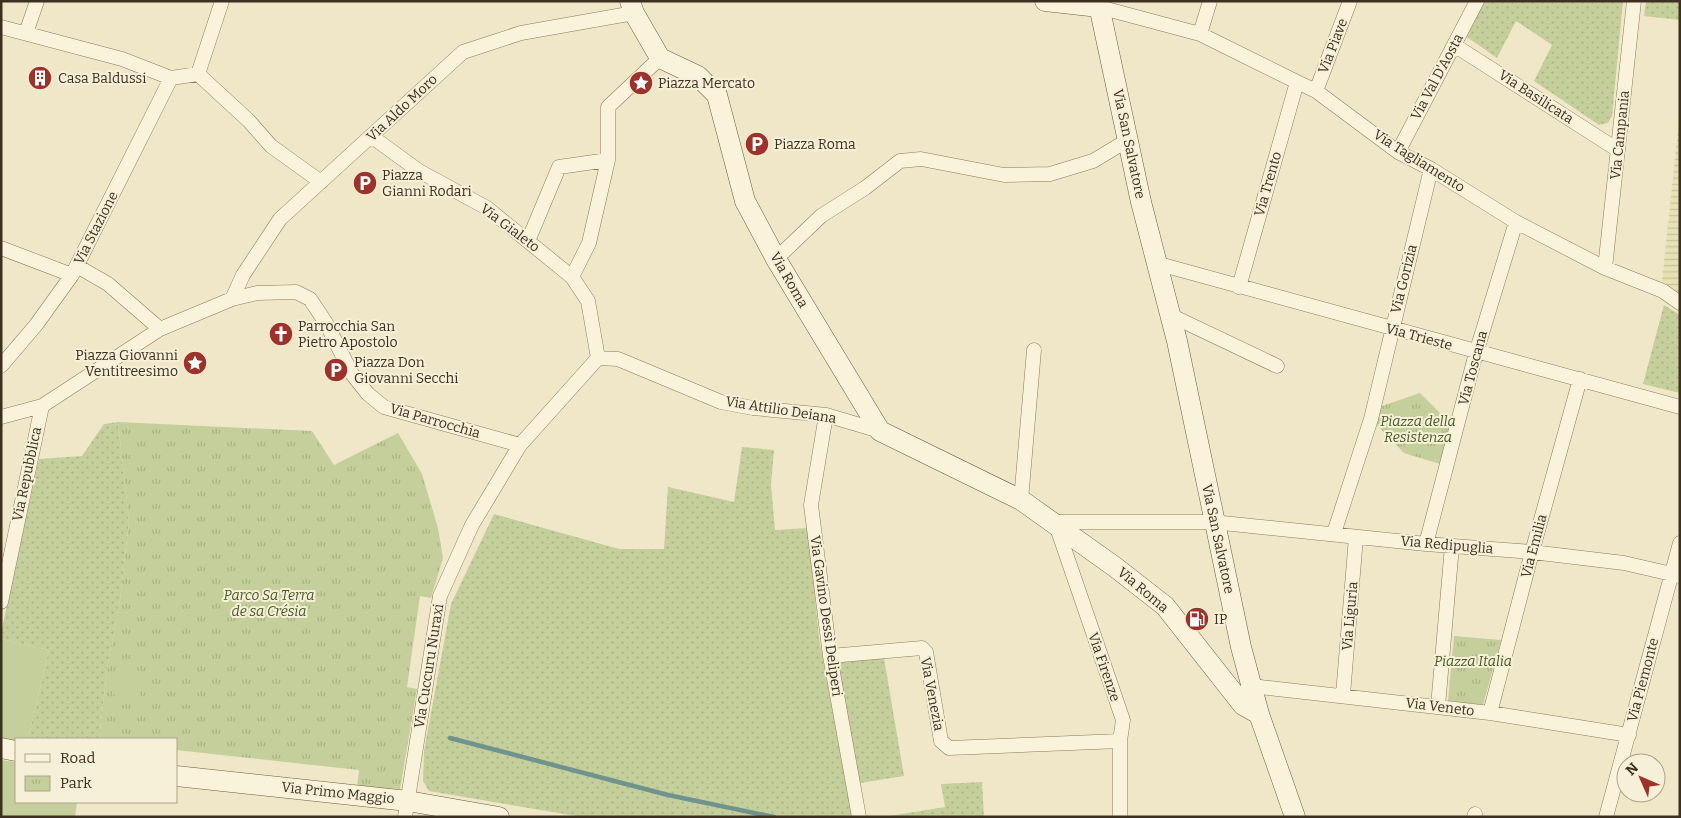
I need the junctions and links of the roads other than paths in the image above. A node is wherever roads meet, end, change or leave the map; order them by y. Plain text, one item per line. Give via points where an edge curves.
1 (37, 1) edge
2 (222, 1) edge
3 (1045, 1) edge
4 (1210, 1) edge
5 (1350, 1) edge
6 (1477, 1) edge
7 (1634, 1) edge
8 (1099, 4) edge
9 (632, 7) edge
10 (1, 27) edge
11 (26, 33) junction
12 (1200, 34) junction
13 (1454, 45) junction
14 (660, 58) junction
15 (198, 74) junction
16 (171, 78) junction
17 (1297, 82) junction
18 (1316, 92) junction
19 (371, 136) junction
20 (1128, 140) junction
21 (1618, 150) junction
22 (1398, 152) junction
23 (608, 160) junction
24 (1431, 169) junction
25 (321, 182) junction
26 (1516, 222) junction
27 (528, 241) junction
28 (1, 248) edge
29 (776, 259) junction
30 (1159, 264) junction
31 (1605, 268) junction
32 (74, 271) junction
33 (572, 277) junction
34 (1240, 287) junction
35 (232, 300) junction
36 (1680, 304) edge
37 (1170, 315) junction
38 (160, 329) junction
39 (1392, 330) junction
40 (1034, 350) dead end
41 (1476, 353) junction
42 (598, 358) junction
43 (1, 366) edge
44 (1277, 366) dead end
45 (1580, 379) junction
46 (42, 406) junction
47 (1680, 407) edge
48 (826, 415) junction
49 (1, 417) edge
50 (880, 431) junction
51 (520, 445) junction
52 (1021, 500) junction
53 (1055, 522) junction
54 (1213, 522) junction
55 (1334, 533) junction
56 (1356, 538) junction
57 (1680, 543) edge
58 (1426, 544) junction
59 (1452, 546) junction
60 (1532, 552) junction
61 (1675, 575) edge
62 (1, 602) edge
63 (830, 656) junction
64 (1251, 686) junction
65 (1343, 695) junction
66 (1438, 706) junction
67 (1490, 713) junction
68 (1259, 714) junction
69 (1629, 735) junction
70 (1120, 741) junction
71 (1, 748) edge
72 (15, 751) edge
73 (178, 776) edge
74 (407, 809) edge
75 (499, 817) edge
76 (859, 817) edge
77 (1120, 817) edge
78 (1295, 817) edge
79 (1606, 817) edge

1 - 11 street
2 - 15 street
3 - 8 street
4 - 12 street
5 - 18 street, Via Piave
6 - 13 street, Via Val D'Aosta
7 - 21 street, Via Campania
8 - 12 street, Via Tagliamento
8 - 20 street, Via San Salvatore
9 - 14 street
9 - 19 street, Via Aldo Moro via 521,32 463,52
10 - 11 street
11 - 16 street via 122,59
12 - 17 street, Via Tagliamento
13 - 21 street, Via Basilicata
13 - 22 street, Via Val D'Aosta
14 - 23 street via 608,107
14 - 29 street, Via Roma via 698,76 717,95 745,201
15 - 16 street
15 - 25 street via 249,121 270,146
16 - 32 street, Via Stazione
17 - 18 street, Via Tagliamento
17 - 34 street, Via Trento
18 - 22 street, Via Tagliamento
19 - 25 street, Via Aldo Moro
19 - 27 street, Via Gialeto via 418,171 487,208
20 - 29 street via 1093,161 1050,174 1004,175 921,159 900,161 822,216
20 - 30 street, Via San Salvatore
21 - 31 street, Via Campania
22 - 24 street, Via Tagliamento
23 - 27 street via 559,167
23 - 33 street via 588,243
24 - 26 street, Via Tagliamento
24 - 39 street, Via Gorizia
25 - 35 street, Via Aldo Moro via 280,219 243,275
26 - 31 street, Via Tagliamento
26 - 41 street, Via Toscana
27 - 33 street, Via Gialeto
28 - 32 street
29 - 50 street, Via Roma
30 - 34 street, Via Trieste
30 - 37 street, Via San Salvatore
31 - 36 street, Via Tagliamento via 1663,291
32 - 38 street via 108,284
32 - 43 street, Via Stazione via 36,325
33 - 42 street, Via Gialeto via 588,301
34 - 39 street, Via Trieste
35 - 38 street, Via Parrocchia
35 - 51 street, Via Parrocchia via 257,293 302,294 310,299 326,322 352,374 384,407
37 - 44 street
37 - 54 street, Via San Salvatore
38 - 46 street, Via Parrocchia
39 - 41 street, Via Trieste
39 - 55 street, Via Gorizia via 1371,419
40 - 52 street
41 - 45 street, Via Trieste
41 - 58 street, Via Toscana
42 - 48 street, Via Attilio Deiana via 618,359 721,402
42 - 51 street
45 - 47 street, Via Trieste
45 - 60 street, Via Emilia
46 - 49 street, Via Parrocchia
46 - 62 street, Via Repubblica
48 - 50 street, Via Attilio Deiana
48 - 63 street, Via Gavino Dessì Deliperi via 811,505
50 - 52 street, Via Roma
51 - 74 street, Via Cuccuru Nuraxi via 472,525 440,596
52 - 53 street, Via Roma
53 - 54 street
53 - 68 street, Via Roma via 1165,606 1243,705
53 - 70 street, Via Firenze via 1123,720
54 - 55 street, Via Redipuglia
54 - 64 street, Via San Salvatore
55 - 56 street, Via Redipuglia
56 - 58 street, Via Redipuglia
56 - 65 street, Via Liguria
57 - 61 street, Via Piemonte
58 - 59 street, Via Redipuglia
59 - 60 street, Via Redipuglia
59 - 66 street
60 - 61 street, Via Redipuglia via 1624,563
60 - 67 street, Via Emilia
61 - 69 street, Via Piemonte
63 - 70 street, Via Venezia via 922,648 926,652 941,741 949,748
63 - 76 street, Via Gavino Dessì Deliperi
64 - 65 street, Via Veneto
64 - 68 street, Via San Salvatore
65 - 66 street, Via Veneto
66 - 67 street, Via Veneto
67 - 69 street, Via Veneto
68 - 78 street, Via San Salvatore
69 - 79 street, Via Piemonte
70 - 77 street, Via Firenze
71 - 72 street
73 - 74 street, Via Primo Maggio
74 - 75 street, Via Primo Maggio

